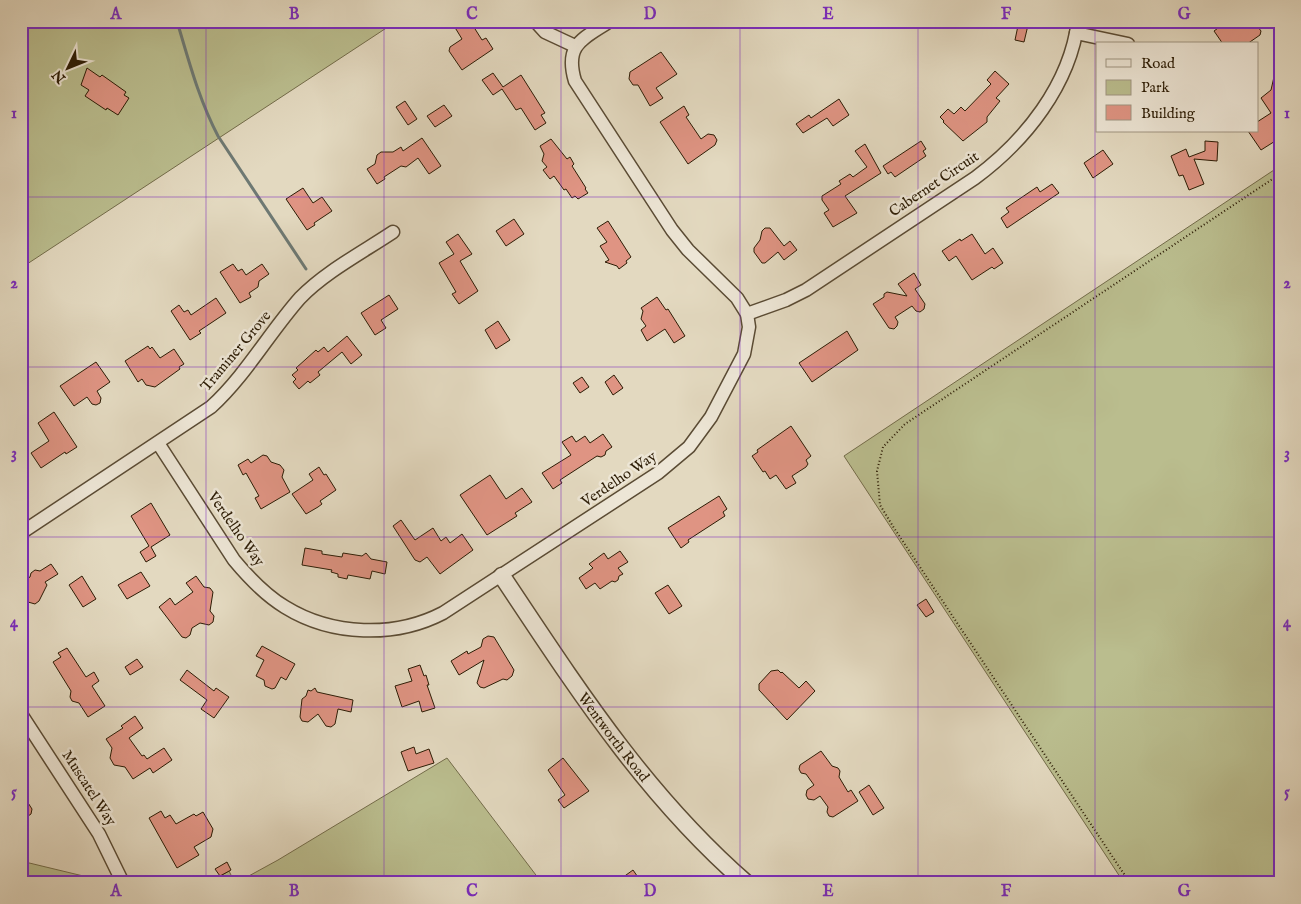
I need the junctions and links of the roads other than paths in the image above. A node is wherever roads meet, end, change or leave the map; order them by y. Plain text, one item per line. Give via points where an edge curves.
1 (535, 21) edge
2 (610, 21) edge
3 (1077, 27) edge
4 (1122, 42) edge
5 (575, 46) junction
6 (393, 232) dead end
7 (746, 314) junction
8 (158, 443) junction
9 (21, 533) edge
10 (502, 576) junction
11 (21, 714) edge
12 (123, 883) edge
13 (746, 883) edge

1 - 5 street via 545,32
2 - 5 street
3 - 4 street
3 - 7 street, Cabernet Circuit via 1068,60 1046,104 1026,132 999,159 806,290
5 - 7 street via 571,60 577,86 672,230 737,298
6 - 8 street, Traminer Grove via 311,288 222,396
7 - 10 street, Verdelho Way via 749,327 744,354 710,417 689,447 658,473
8 - 9 street, Traminer Grove
8 - 10 street, Verdelho Way via 234,560 266,593 306,617 328,625 364,630 407,627 443,613
10 - 13 street, Wentworth Road via 596,717 636,769 682,822
11 - 12 street, Muscatel Way via 99,834

